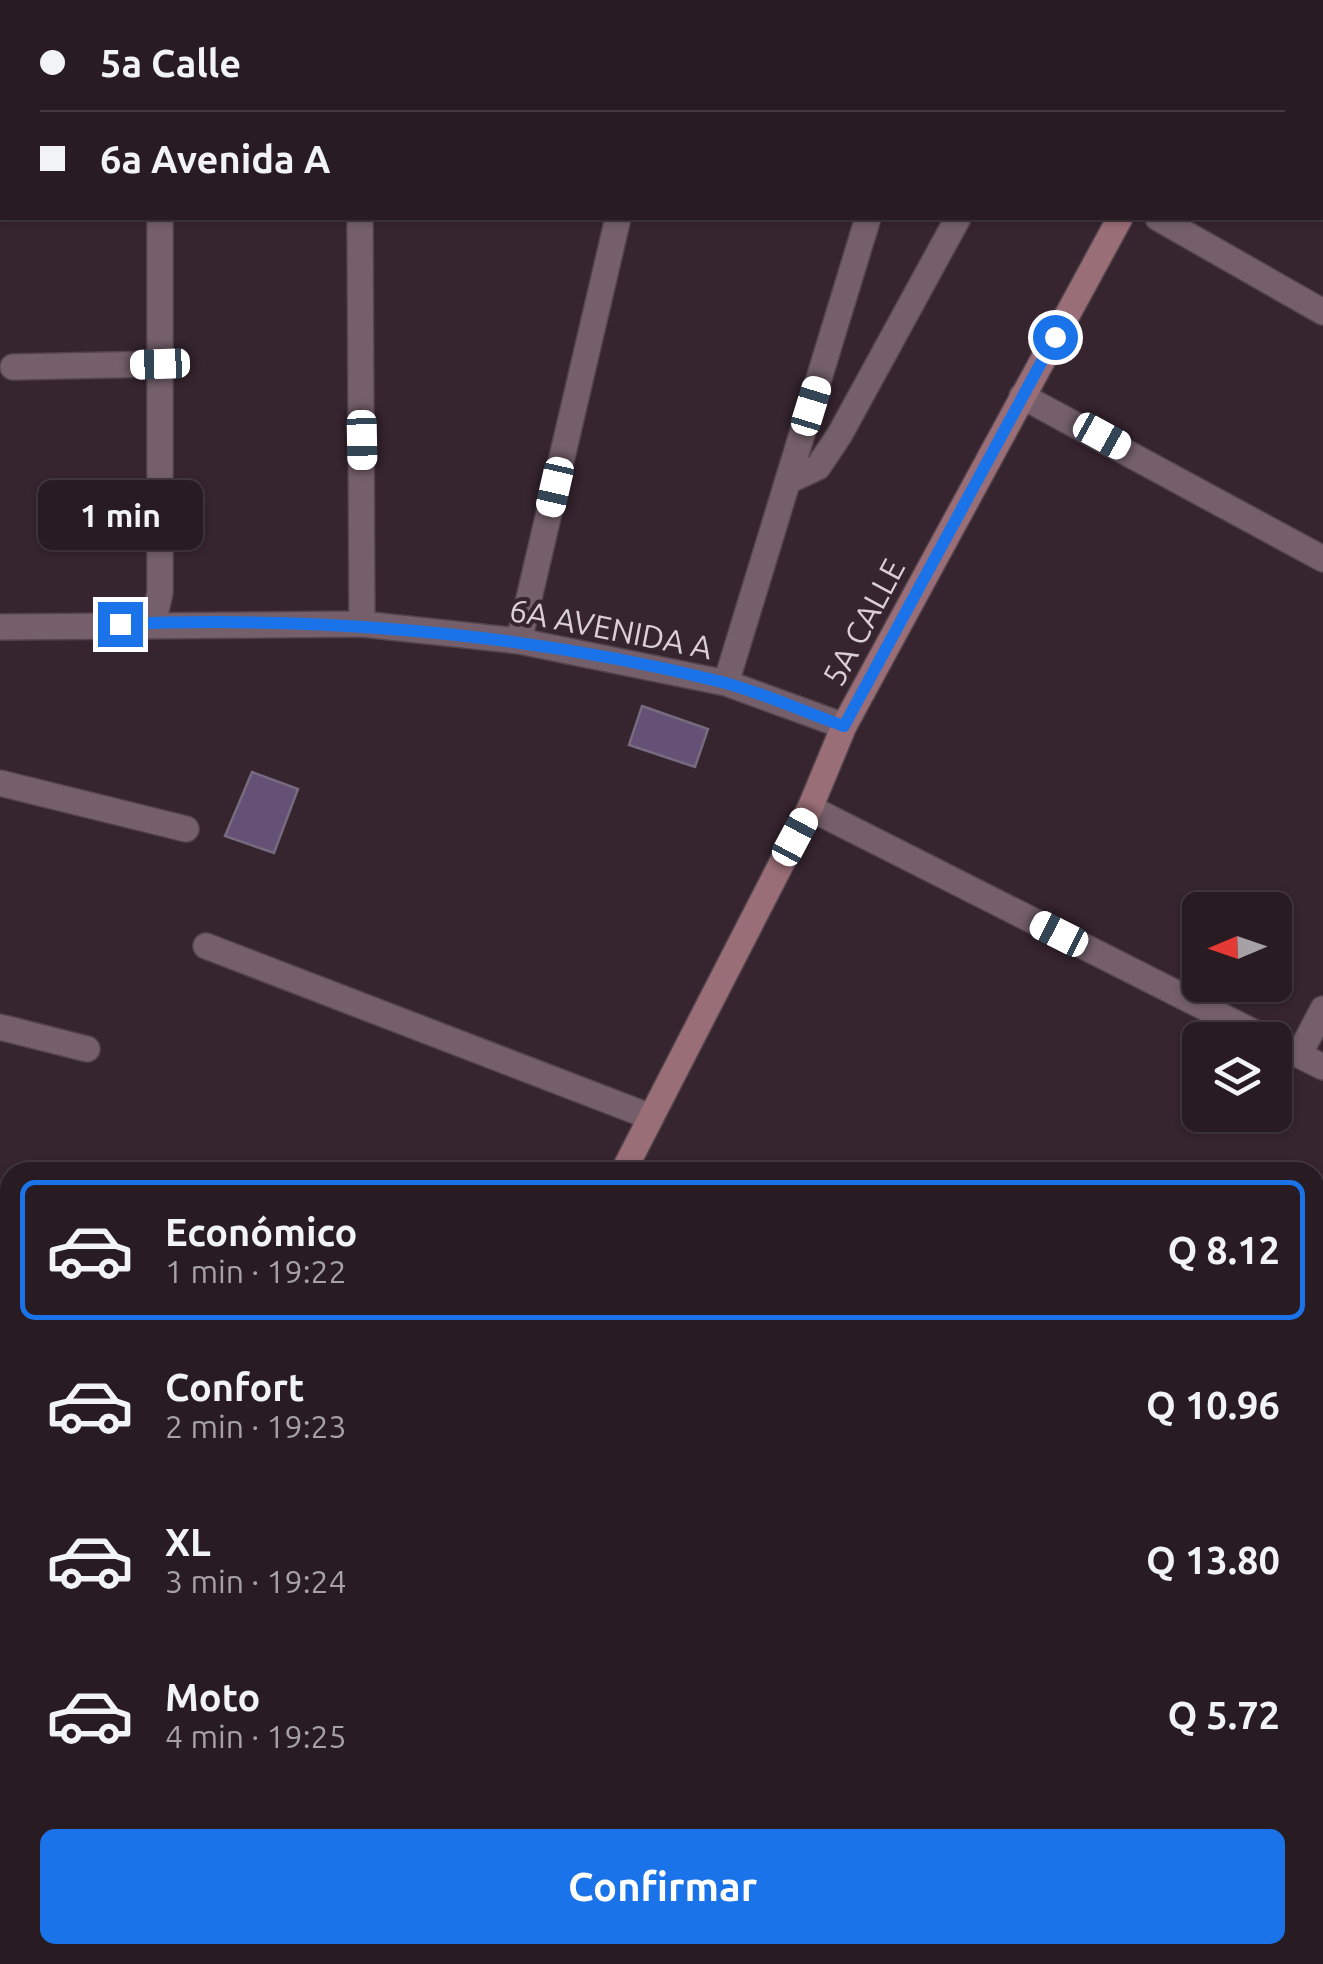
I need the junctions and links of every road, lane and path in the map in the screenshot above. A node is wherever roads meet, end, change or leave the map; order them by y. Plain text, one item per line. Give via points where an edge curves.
1 (160, 220) edge
2 (360, 220) edge
3 (618, 220) edge
4 (867, 220) edge
5 (957, 220) edge
6 (1119, 220) edge
7 (1162, 220) edge
8 (1323, 312) edge
9 (160, 364) junction
10 (14, 368) dead end
11 (1022, 396) junction
12 (788, 482) junction
13 (1323, 559) edge
14 (153, 622) junction
15 (362, 624) junction
16 (0, 628) edge
17 (519, 641) junction
18 (726, 683) junction
19 (844, 726) junction
20 (0, 783) edge
21 (810, 808) junction
22 (186, 828) dead end
23 (206, 946) dead end
24 (1323, 1009) edge
25 (1234, 1022) edge
26 (0, 1028) edge
27 (87, 1049) dead end
28 (1292, 1050) edge
29 (1300, 1053) junction
30 (1323, 1066) edge
31 (652, 1117) junction
32 (628, 1162) edge

1 - 9 street
2 - 15 street
3 - 17 street
4 - 12 street
5 - 12 street via 840,434 818,467
6 - 11 street, 5A CALLE
7 - 8 street
9 - 10 street
9 - 14 street via 160,592
11 - 13 street
11 - 19 street, 5A CALLE
12 - 18 street
14 - 15 street, 6A AVENIDA A
14 - 16 street, 6A AVENIDA A
15 - 17 street, 6A AVENIDA A
17 - 18 street, 6A AVENIDA A
18 - 19 street, 6A AVENIDA A
19 - 21 street, 5A CALLE
20 - 22 street
21 - 25 street
21 - 31 street, 5A CALLE
23 - 31 street
24 - 29 street
26 - 27 street
28 - 29 street
29 - 30 street
31 - 32 street, 5A CALLE

